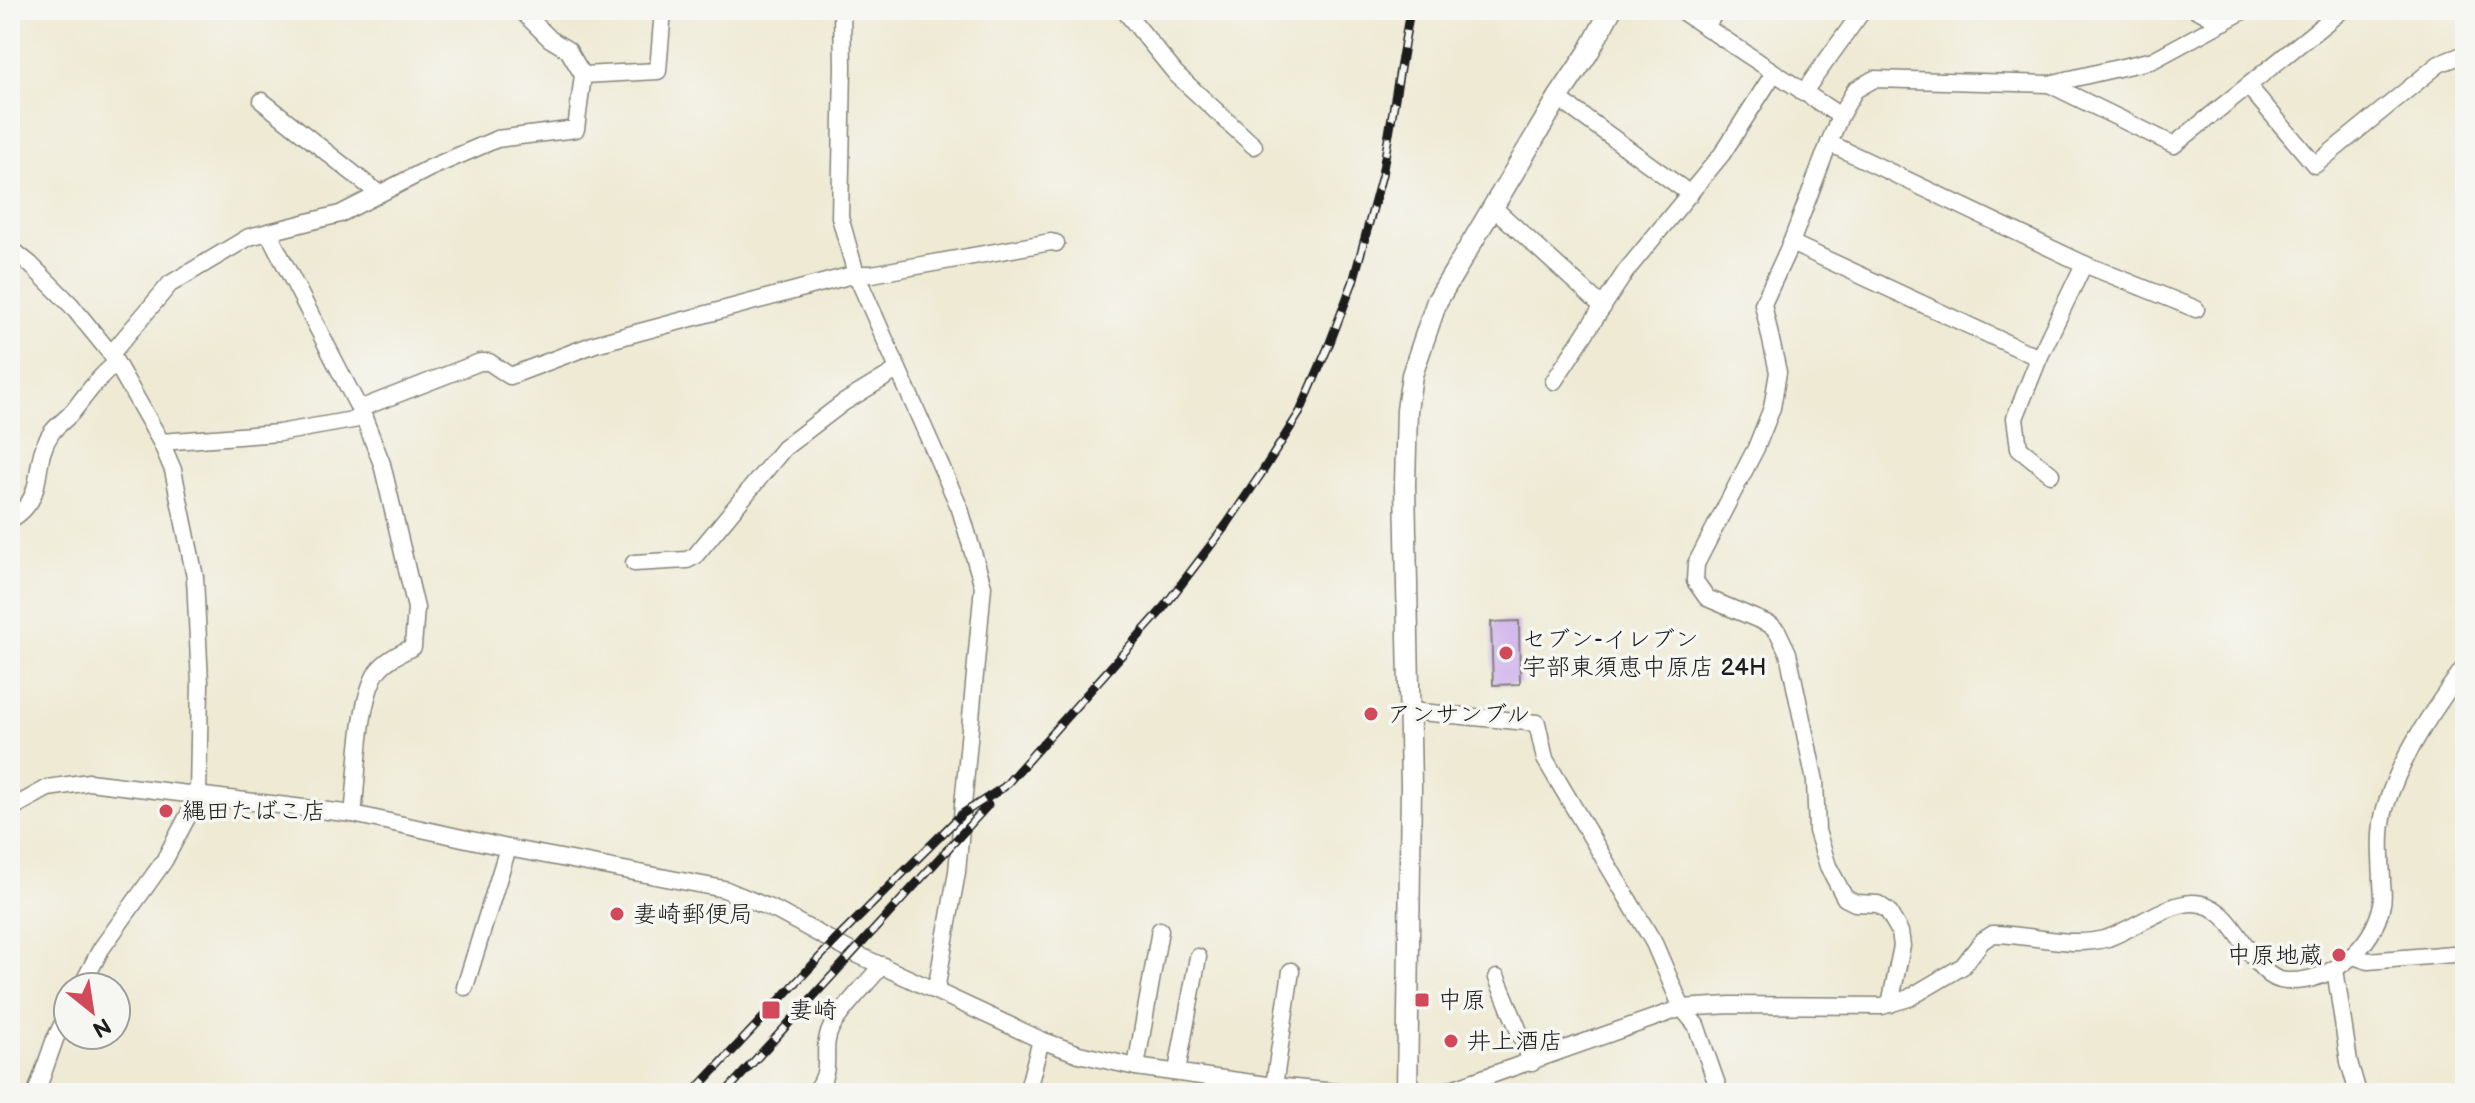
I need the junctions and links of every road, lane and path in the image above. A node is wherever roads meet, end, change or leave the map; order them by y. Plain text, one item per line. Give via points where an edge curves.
1 (521, 10) edge
2 (663, 10) edge
3 (842, 10) edge
4 (1124, 10) edge
5 (1611, 10) edge
6 (1680, 10) edge
7 (1717, 10) edge
8 (1863, 10) edge
9 (2197, 10) edge
10 (2245, 10) edge
11 (2342, 10) edge
12 (2224, 22) junction
13 (1706, 26) junction
14 (2465, 54) edge
15 (1774, 73) junction
16 (583, 75) junction
17 (2049, 84) junction
18 (2249, 87) junction
19 (1803, 93) junction
20 (1558, 98) junction
21 (262, 101) dead end
22 (1840, 116) junction
23 (1829, 143) junction
24 (1254, 146) dead end
25 (378, 193) junction
26 (1690, 194) junction
27 (1494, 208) junction
28 (268, 232) junction
29 (1056, 243) dead end
30 (1791, 243) junction
31 (10, 248) edge
32 (2084, 264) junction
33 (856, 274) junction
34 (1603, 307) junction
35 (2196, 309) dead end
36 (113, 358) junction
37 (2039, 358) junction
38 (897, 370) junction
39 (1554, 381) dead end
40 (362, 414) junction
41 (161, 442) junction
42 (2051, 474) dead end
43 (10, 520) edge
44 (634, 563) dead end
45 (2465, 666) edge
46 (1410, 711) junction
47 (198, 797) junction
48 (10, 809) edge
49 (353, 814) junction
50 (508, 848) junction
51 (1160, 930) dead end
52 (2465, 953) edge
53 (2353, 956) junction
54 (1198, 957) dead end
55 (882, 965) junction
56 (2335, 969) junction
57 (89, 971) edge
58 (1291, 971) dead end
59 (1497, 978) dead end
60 (465, 987) dead end
61 (936, 990) junction
62 (1890, 1004) junction
63 (1682, 1008) junction
64 (1041, 1040) junction
65 (52, 1048) edge
66 (1532, 1063) junction
67 (1136, 1067) junction
68 (1177, 1071) junction
69 (1274, 1086) junction
70 (36, 1093) edge
71 (814, 1093) edge
72 (1027, 1093) edge
73 (1346, 1093) edge
74 (1407, 1093) edge
75 (1440, 1093) edge
76 (1720, 1093) edge
77 (2358, 1093) edge

1 - 16 street via 568,50
2 - 16 street via 658,71
3 - 33 street via 840,217
4 - 24 street via 1176,74
5 - 20 street
6 - 13 street
7 - 13 street
8 - 19 street
9 - 12 street
10 - 12 street
11 - 18 street
12 - 17 street via 2153,60
13 - 15 street
14 - 18 street via 2439,64 2315,165
15 - 19 street
15 - 26 street
16 - 25 street via 576,129 497,139
17 - 18 street via 2174,145
17 - 22 street via 1874,79 1855,90
19 - 22 street
20 - 26 street
20 - 27 street
21 - 25 street
22 - 23 street
23 - 30 street
23 - 32 street
25 - 28 street via 340,214
26 - 34 street
27 - 34 street
27 - 46 street via 1437,301 1412,375 1405,484
28 - 36 street via 249,237 170,284
28 - 40 street
29 - 33 street
30 - 37 street
30 - 62 street via 1763,304 1778,372 1772,408 1705,543 1695,581 1707,598 1771,625 1788,653 1815,781 1817,831 1828,866 1845,898 1878,904 1900,932
31 - 36 street via 71,305
32 - 35 street
32 - 37 street
33 - 38 street
33 - 40 street via 606,341 510,376 480,362
34 - 39 street
36 - 41 street
36 - 43 street via 52,432 43,449 32,503
37 - 42 street via 2015,418 2019,448
38 - 44 street via 784,448 695,556
38 - 61 street via 960,509 983,586 957,872
40 - 41 street via 279,433
40 - 49 street via 382,464 416,608 413,647 378,669 366,702
41 - 47 street via 173,470 195,577
45 - 53 street via 2402,763 2379,838 2383,903
46 - 63 street via 1537,723 1545,759 1654,943
46 - 74 street
47 - 48 street via 78,783 48,788
47 - 49 street
47 - 57 street via 164,861
49 - 50 street
50 - 55 street via 724,889
50 - 60 street
51 - 67 street
52 - 53 street via 2368,961
53 - 56 street
54 - 68 street
55 - 61 street
55 - 71 street via 830,1030 828,1069
56 - 62 street via 2311,979 2283,981 2268,974 2215,909 2192,903 2107,938 2081,942 1993,934 1963,966
56 - 77 street
58 - 69 street
59 - 66 street
61 - 64 street
62 - 63 street
63 - 66 street
63 - 76 street via 1696,1025
64 - 67 street
64 - 72 street
65 - 70 street
66 - 75 street
67 - 68 street
68 - 69 street
69 - 73 street

